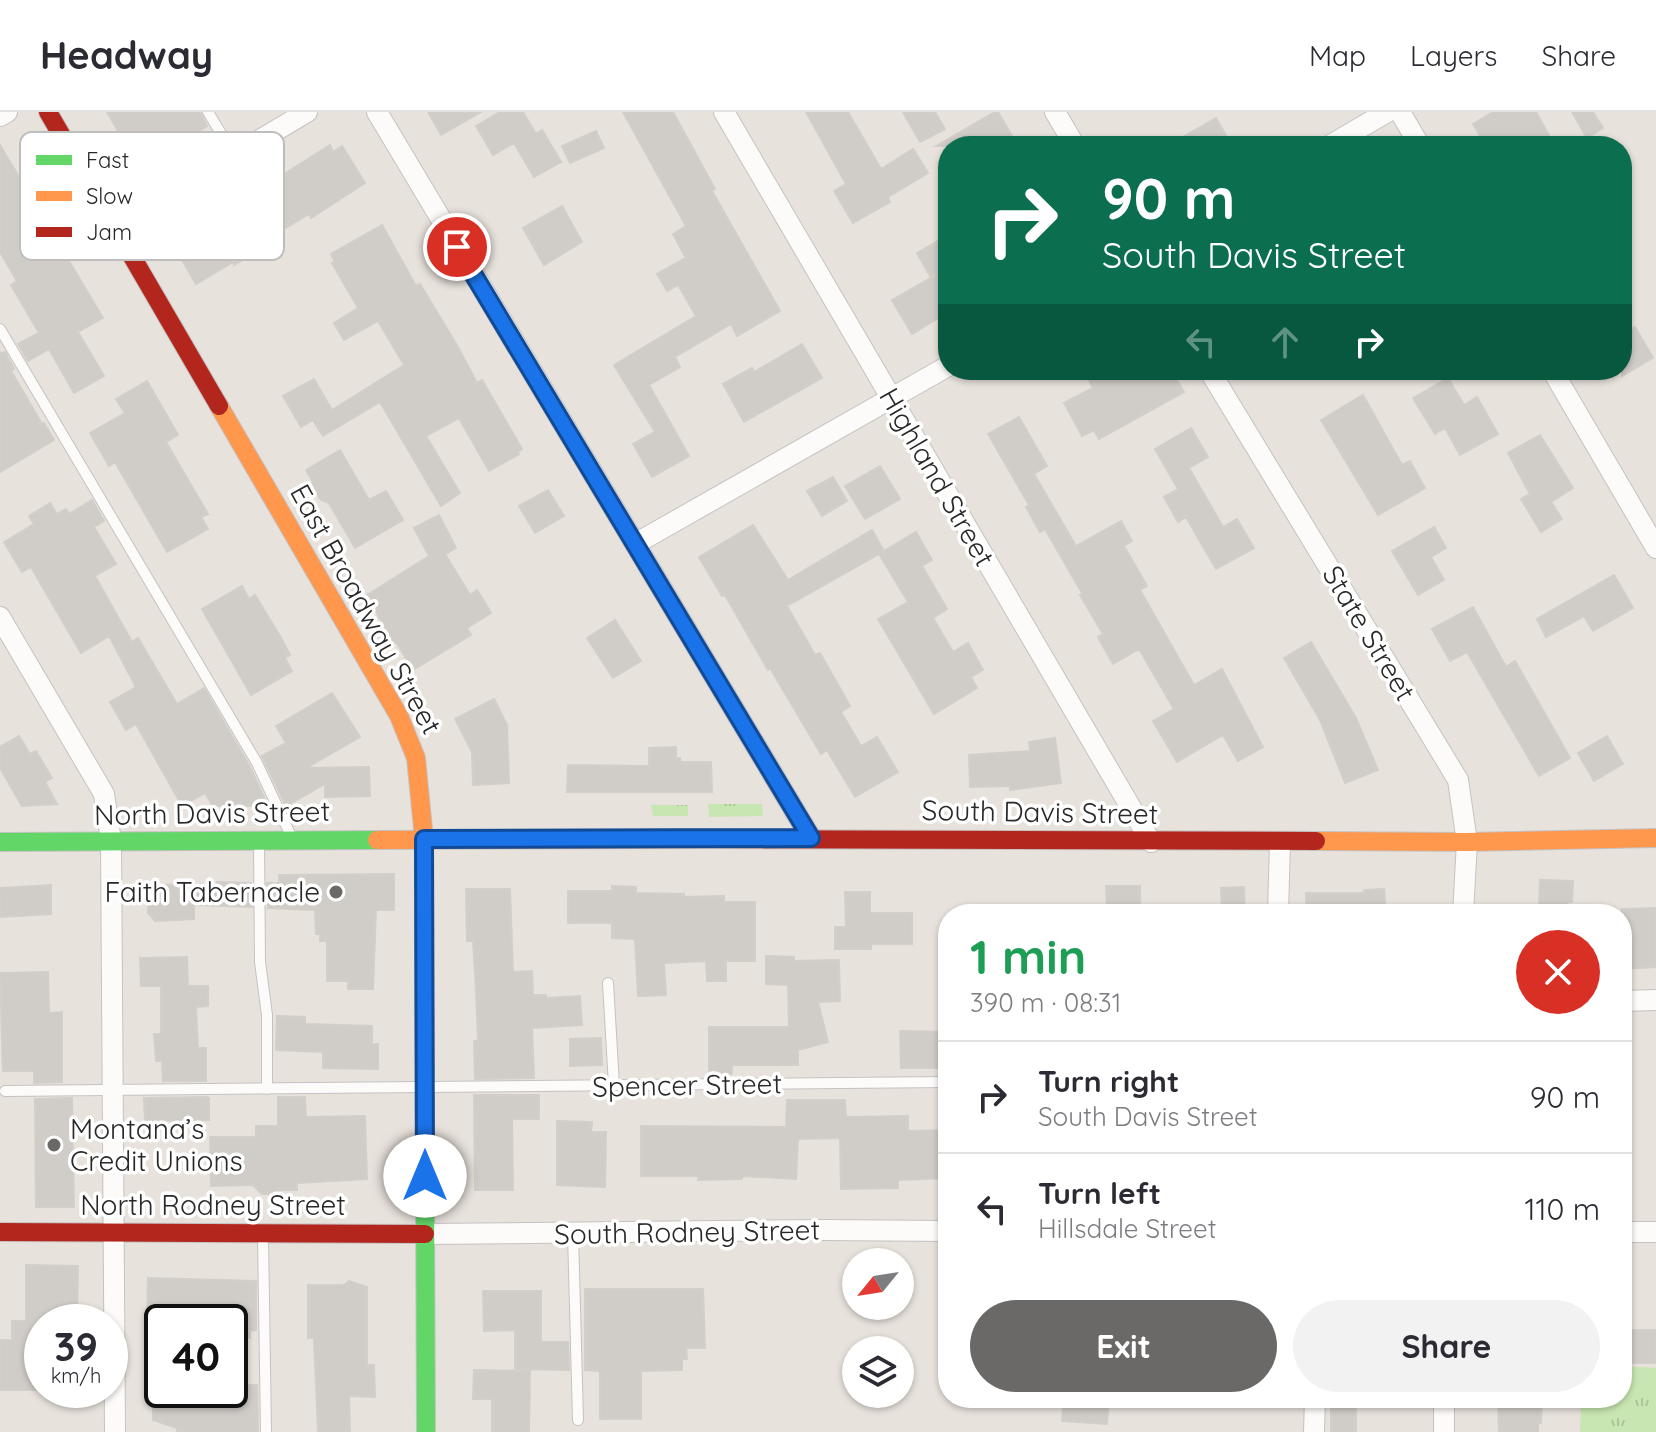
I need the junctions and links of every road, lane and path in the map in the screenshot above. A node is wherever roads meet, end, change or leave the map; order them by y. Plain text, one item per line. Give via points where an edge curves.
1 (7, 112) edge
2 (48, 112) edge
3 (208, 112) edge
4 (307, 112) edge
5 (377, 112) edge
6 (724, 112) edge
7 (1055, 112) edge
8 (1387, 112) edge
9 (1400, 112) edge
10 (0, 116) edge
11 (60, 132) edge
12 (220, 132) edge
13 (273, 132) edge
14 (1069, 136) edge
15 (1346, 136) edge
16 (1414, 136) edge
17 (136, 260) edge
18 (0, 329) edge
19 (938, 372) edge
20 (1215, 380) edge
21 (1558, 380) edge
22 (890, 399) junction
23 (635, 544) junction
24 (1656, 548) edge
25 (0, 617) edge
26 (811, 838) junction
27 (1656, 838) edge
28 (424, 839) junction
29 (259, 840) junction
30 (292, 840) junction
31 (111, 841) junction
32 (0, 842) edge
33 (1151, 842) junction
34 (1280, 842) junction
35 (1467, 842) junction
36 (1278, 904) edge
37 (1464, 904) edge
38 (608, 983) dead end
39 (1656, 1000) edge
40 (1632, 1001) edge
41 (938, 1082) edge
42 (614, 1085) junction
43 (425, 1087) junction
44 (112, 1089) junction
45 (267, 1089) junction
46 (5, 1091) dead end
47 (938, 1231) edge
48 (0, 1232) edge
49 (113, 1232) junction
50 (1632, 1232) edge
51 (1656, 1232) edge
52 (573, 1233) junction
53 (263, 1234) junction
54 (425, 1234) junction
55 (1315, 1408) edge
56 (1444, 1408) edge
57 (578, 1420) dead end
58 (115, 1432) edge
59 (266, 1432) edge
60 (426, 1432) edge
61 (1314, 1432) edge
62 (1444, 1432) edge

1 - 10 street
2 - 11 street, East Broadway Street
3 - 12 lane
4 - 13 street
5 - 23 street
6 - 22 street, Highland Street
7 - 14 street
8 - 15 street
9 - 16 street
17 - 28 street, East Broadway Street via 399,716 416,758
18 - 30 lane via 257,763
19 - 22 street
20 - 35 street, State Street via 1458,780
21 - 24 street
22 - 23 street
22 - 33 street, Highland Street
23 - 26 street
25 - 31 street via 104,794
26 - 28 street, South Davis Street
26 - 33 street, South Davis Street
27 - 35 street, South Davis Street
28 - 30 street, North Davis Street
28 - 43 street, East Broadway Street
29 - 30 street, North Davis Street
29 - 31 street, North Davis Street
29 - 45 lane
31 - 32 street, North Davis Street
31 - 44 street
33 - 34 street, South Davis Street
34 - 35 street, South Davis Street
34 - 36 street
35 - 37 street, State Street
38 - 42 lane
39 - 40 street
41 - 42 lane, Spencer Street
42 - 43 lane, Spencer Street
43 - 45 lane, Spencer Street
43 - 54 street, East Broadway Street
44 - 45 lane, Spencer Street
44 - 46 lane, Spencer Street
44 - 49 street
47 - 52 street, South Rodney Street
48 - 49 street, North Rodney Street
49 - 53 street, North Rodney Street
49 - 58 street
50 - 51 street
52 - 54 street, South Rodney Street
52 - 57 lane
53 - 54 street, North Rodney Street
53 - 59 lane
54 - 60 street, East Broadway Street
55 - 61 street
56 - 62 street

